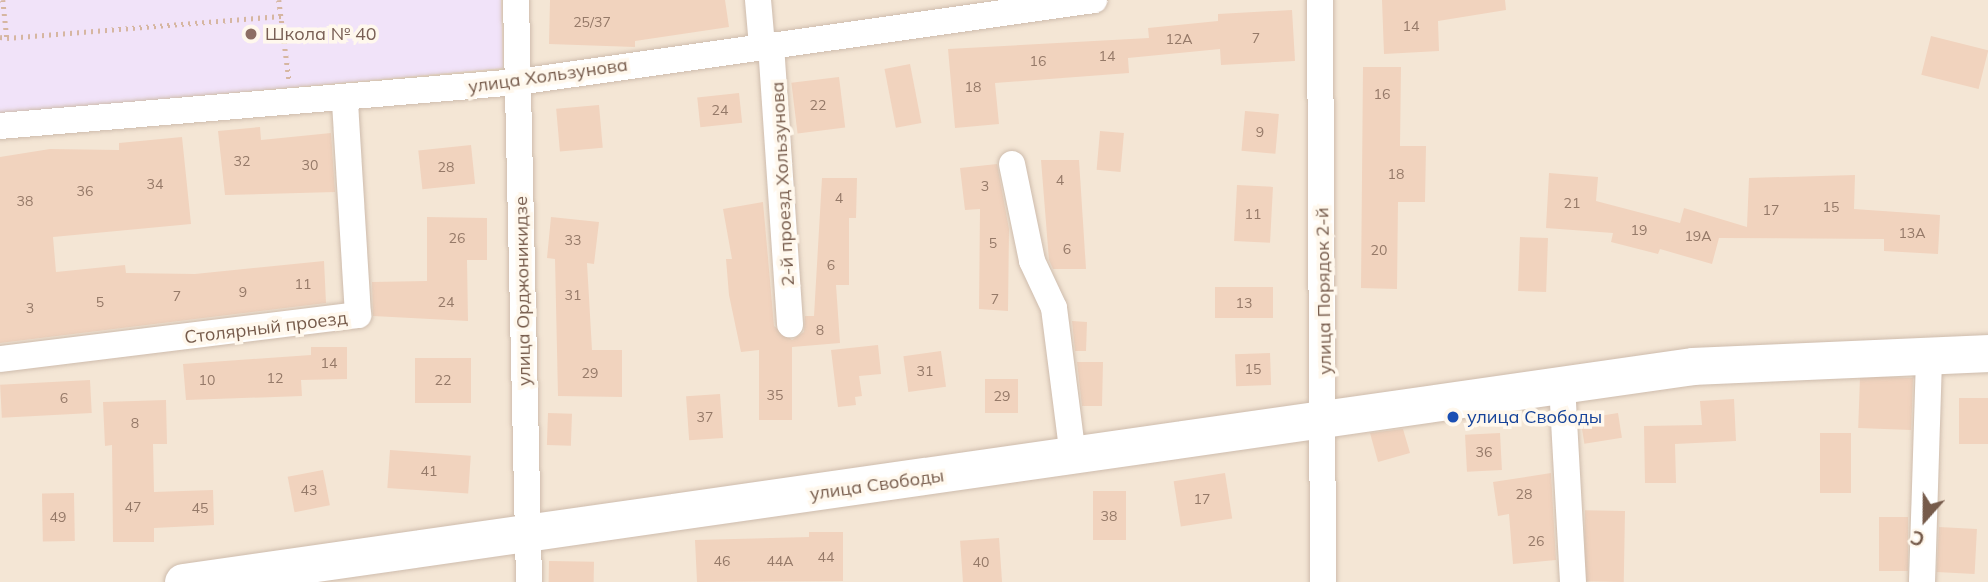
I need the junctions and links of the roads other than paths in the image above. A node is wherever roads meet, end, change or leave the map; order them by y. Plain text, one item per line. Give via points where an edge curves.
1 (516, 0) edge
2 (758, 0) edge
3 (1094, 0) edge
4 (1320, 0) edge
5 (767, 45) junction
6 (518, 82) junction
7 (345, 100) junction
8 (0, 126) edge
9 (1012, 164) dead end
10 (790, 324) dead end
11 (1988, 353) edge
12 (1929, 355) junction
13 (0, 359) edge
14 (1562, 385) junction
15 (1326, 419) junction
16 (1073, 456) junction
17 (528, 536) junction
18 (183, 582) edge
19 (529, 582) edge
20 (1323, 582) edge
21 (1573, 582) edge
22 (1922, 582) edge

1 - 6 street, улица Орджоникидзе
2 - 5 street, 2-й проезд Хользунова
3 - 5 street, улица Хользунова
4 - 15 street, улица Порядок 2-й
5 - 6 street, улица Хользунова
5 - 10 street, 2-й проезд Хользунова
6 - 7 street, улица Хользунова
6 - 17 street, улица Орджоникидзе
7 - 8 street, улица Хользунова
7 - 13 street, Столярный проезд via 358,315
9 - 16 street via 1032,261 1054,309
11 - 12 main road, улица Свободы
12 - 14 main road, улица Свободы via 1693,366
12 - 22 street
14 - 15 main road, улица Свободы
14 - 21 street
15 - 16 main road, улица Свободы
15 - 20 street, улица Порядок 2-й
16 - 17 main road, улица Свободы
17 - 18 main road, улица Свободы
17 - 19 street, улица Орджоникидзе

